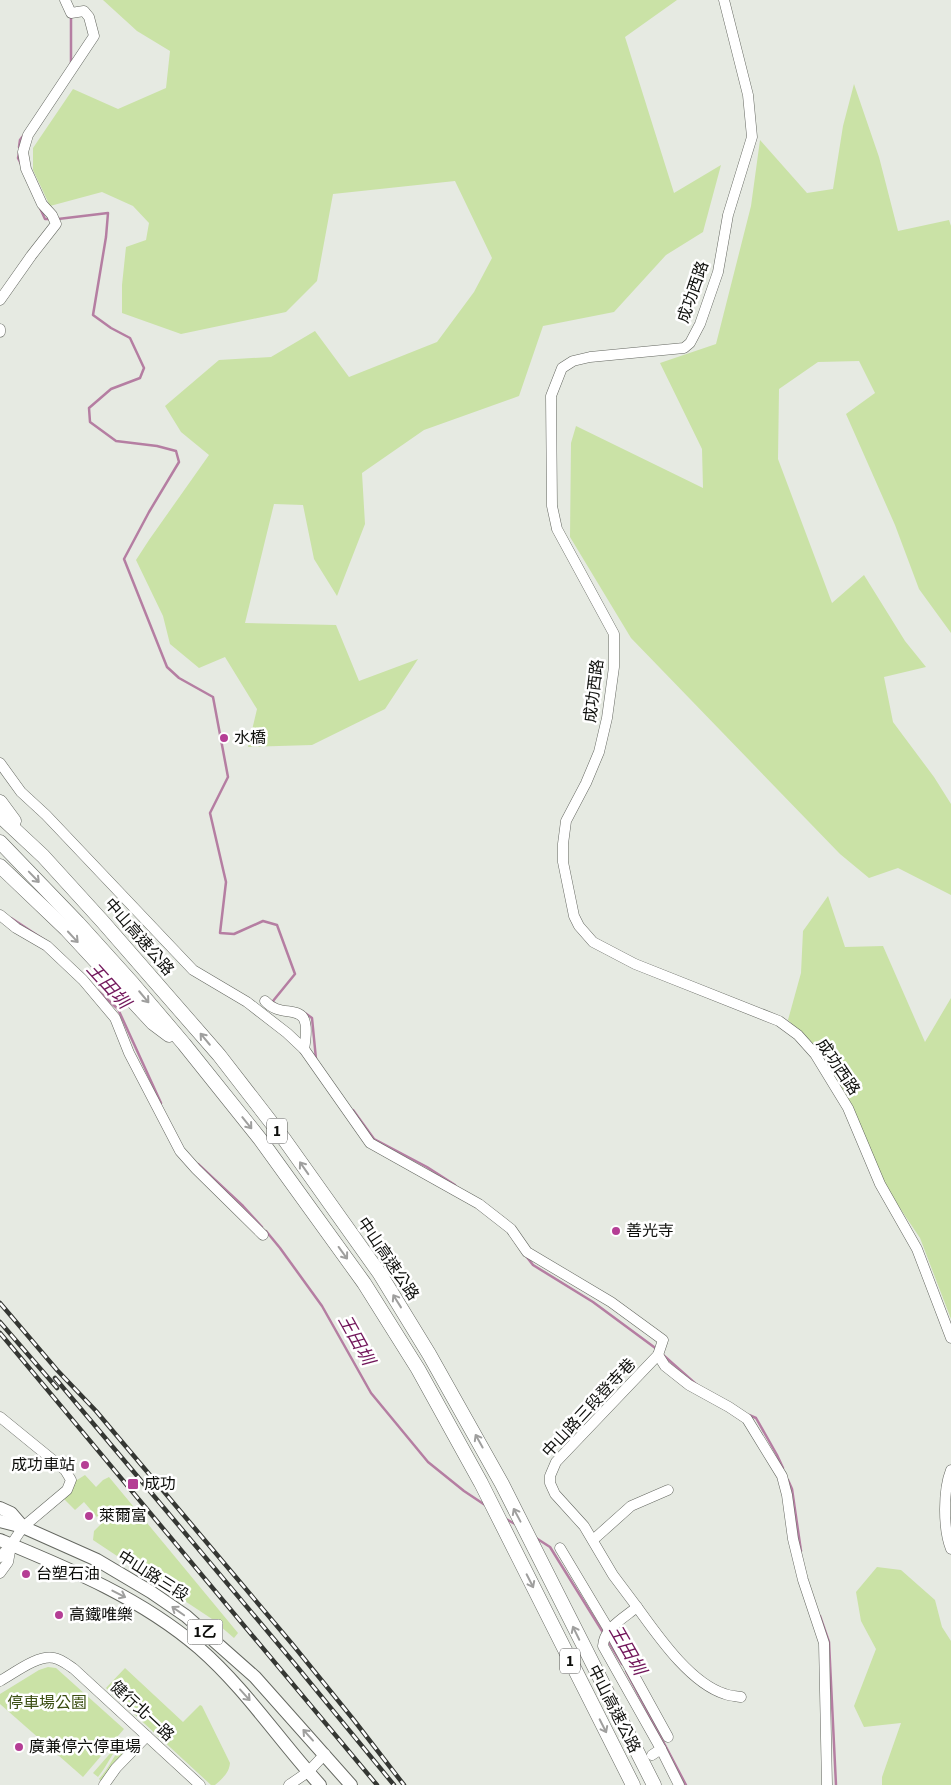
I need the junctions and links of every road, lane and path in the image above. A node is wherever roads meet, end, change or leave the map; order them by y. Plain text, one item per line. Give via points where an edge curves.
1 (65, 0) edge
2 (724, 0) edge
3 (0, 300) edge
4 (0, 763) edge
5 (0, 802) edge
6 (0, 816) edge
7 (0, 842) edge
8 (43, 856) junction
9 (0, 866) edge
10 (0, 915) edge
11 (265, 1001) dead end
12 (184, 1044) junction
13 (304, 1049) junction
14 (263, 1235) dead end
15 (951, 1338) edge
16 (660, 1352) junction
17 (0, 1417) edge
18 (951, 1470) edge
19 (668, 1490) dead end
20 (0, 1508) edge
21 (0, 1521) edge
22 (23, 1527) junction
23 (593, 1540) junction
24 (6, 1542) edge
25 (560, 1548) dead end
26 (951, 1549) edge
27 (0, 1557) edge
28 (0, 1572) edge
29 (637, 1607) junction
30 (609, 1630) junction
31 (0, 1681) edge
32 (741, 1697) dead end
33 (147, 1736) junction
34 (668, 1737) dead end
35 (325, 1754) junction
36 (308, 1772) junction
37 (104, 1785) edge
38 (200, 1785) edge
39 (289, 1785) edge
40 (320, 1785) edge
41 (351, 1785) edge
42 (633, 1785) edge
43 (654, 1785) edge
44 (679, 1785) edge
45 (827, 1785) edge

1 - 3 street via 70,14 84,11 89,17 94,36 28,135 24,152 26,169 42,204 56,224
2 - 15 street, 成功西路 via 748,95 752,138 728,214 718,272 700,324 684,348 573,361 562,368 551,396 552,506 557,529 614,634 614,667 599,752 566,821 563,862 574,916 593,942 635,964 778,1022 815,1054 848,1108 880,1184 916,1249
4 - 13 street via 21,792 193,970 247,1002
5 - 8 highway
6 - 8 highway, 中山高速公路 / 1
7 -> 12 highway, 中山高速公路 / 1 via 121,970
43 -> 8 highway, 中山高速公路 / 1 via 502,1484 380,1274 284,1139 219,1055
9 -> 12 highway via 66,929 153,1023
10 - 14 street via 47,946 115,1018 129,1053 180,1151
11 - 13 street via 274,1009 301,1015 306,1026
12 -> 42 highway, 中山高速公路 / 1 via 260,1140 364,1283 418,1369 508,1537
13 - 16 street via 370,1143 485,1209 511,1228 527,1252 611,1302 663,1340
16 - 23 street, 中山路三段登寺巷 via 556,1462 550,1476 555,1494
16 - 45 street via 665,1366 747,1419 782,1476 803,1580 824,1643
17 - 22 street via 65,1470 71,1480 66,1490
18 - 26 street via 947,1479 945,1526
19 - 23 street via 631,1506
20 - 22 main road, 中山路三段 via 11,1513
21 - 22 main road, 中山路三段 / 1乙
22 - 24 street
35 -> 22 main road, 中山路三段 / 1乙 via 255,1677 186,1616 97,1560
23 - 29 street, 中山路三段登寺巷
24 - 27 street
24 - 28 street via 8,1562
24 -> 36 main road, 中山路三段 / 1乙 via 130,1599 166,1621 229,1677
25 - 30 street
29 - 30 street
29 - 32 street, 中山路三段登寺巷 via 690,1672 724,1694
30 - 34 street
30 - 44 street via 603,1646 657,1752
31 - 33 street, 健行北一路 via 38,1659 52,1657 74,1669
33 - 37 street
33 - 38 street, 健行北一路
35 - 36 street
35 - 41 main road, 中山路三段 / 1乙
36 - 39 street
36 - 40 main road, 中山路三段 / 1乙

